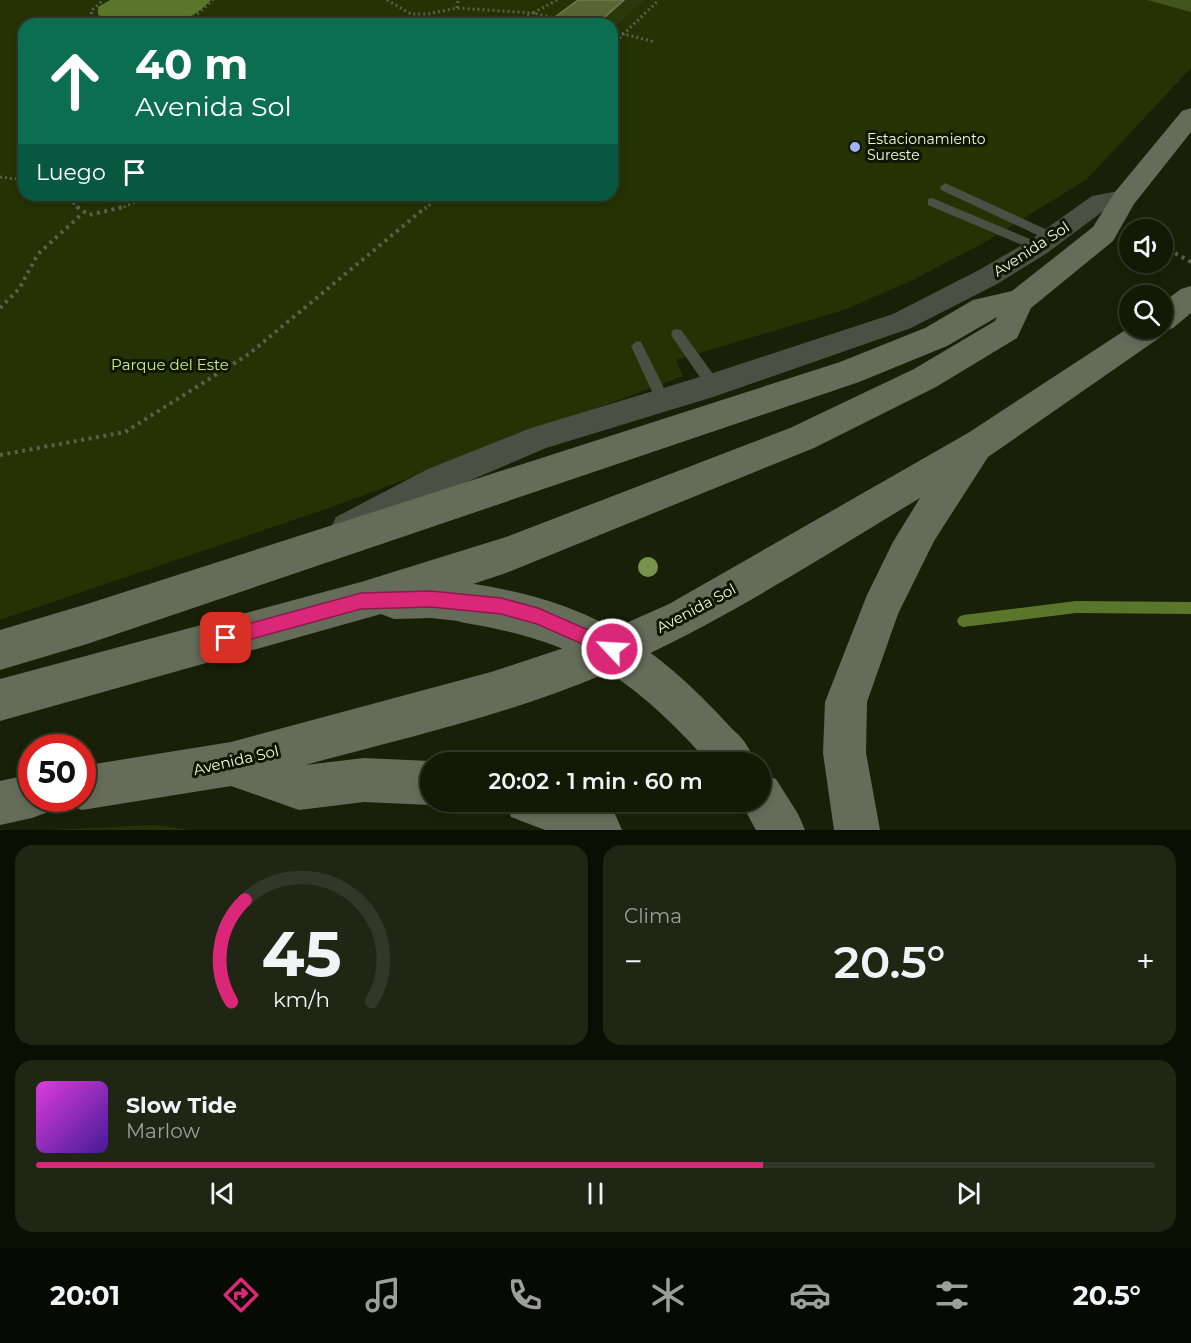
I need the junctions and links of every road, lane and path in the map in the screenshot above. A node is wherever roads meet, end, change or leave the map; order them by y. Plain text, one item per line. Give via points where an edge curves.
1 (103, 0) edge
2 (213, 0) edge
3 (387, 0) edge
4 (458, 0) edge
5 (557, 0) edge
6 (659, 0) edge
7 (457, 8) junction
8 (533, 13) junction
9 (92, 18) edge
10 (193, 18) edge
11 (523, 18) edge
12 (554, 18) edge
13 (618, 33) edge
14 (623, 34) junction
15 (618, 39) edge
16 (656, 42) dead end
17 (1191, 116) edge
18 (0, 177) edge
19 (18, 179) edge
20 (945, 188) dead end
21 (1124, 198) junction
22 (72, 201) edge
23 (136, 201) edge
24 (434, 201) edge
25 (932, 202) dead end
26 (83, 213) junction
27 (1045, 242) junction
28 (1173, 252) edge
29 (1191, 262) edge
30 (1191, 297) edge
31 (1020, 301) junction
32 (0, 308) edge
33 (1173, 311) edge
34 (677, 334) dead end
35 (1135, 339) edge
36 (637, 346) dead end
37 (713, 384) junction
38 (662, 398) junction
39 (980, 444) junction
40 (0, 454) edge
41 (302, 552) junction
42 (361, 601) junction
43 (0, 650) edge
44 (0, 700) edge
45 (725, 752) edge
46 (231, 764) junction
47 (420, 783) edge
48 (96, 786) edge
49 (18, 799) edge
50 (0, 803) edge
51 (556, 812) edge
52 (771, 812) edge
53 (598, 830) edge
54 (782, 830) edge
55 (857, 830) edge

1 - 9 path via 91,11
2 - 10 path
3 - 7 path via 411,14
4 - 7 path
5 - 8 path
6 - 14 path
7 - 8 path
8 - 11 path
8 - 12 path
13 - 14 path
14 - 15 path
14 - 16 path
17 - 21 main road, Avenida Sol
18 - 19 path
20 - 27 lane
21 - 27 street, Avenida Sol via 1101,202
21 - 31 main road, Avenida Sol via 1103,234
22 - 26 path
23 - 26 path via 91,215
24 - 40 path via 249,354 125,432
25 - 27 lane
26 - 32 path via 38,254 20,289
27 - 37 street, Avenida Sol via 988,277 902,321
28 - 29 path
30 - 33 main road
31 - 41 main road, Avenida Sol via 984,308 936,336 848,373
31 - 42 main road, Avenida Sol via 1006,329 925,378 802,438 506,555
34 - 37 lane
35 - 39 main road, Avenida Sol
36 - 38 lane
37 - 38 street, Avenida Sol
38 - 41 street, Avenida Sol via 541,436 439,479
39 - 46 main road, Avenida Sol via 683,618 592,659 491,693
39 - 55 main road via 952,480 893,579 873,623 845,706 844,755
41 - 43 main road, Avenida Sol
42 - 44 main road, Avenida Sol
42 - 45 main road, bridge via 431,599 501,606 538,616 612,649 645,670 684,705
46 - 47 main road via 299,788 364,780
46 - 48 main road, Avenida Sol
49 - 50 main road
51 - 53 main road
52 - 54 main road

